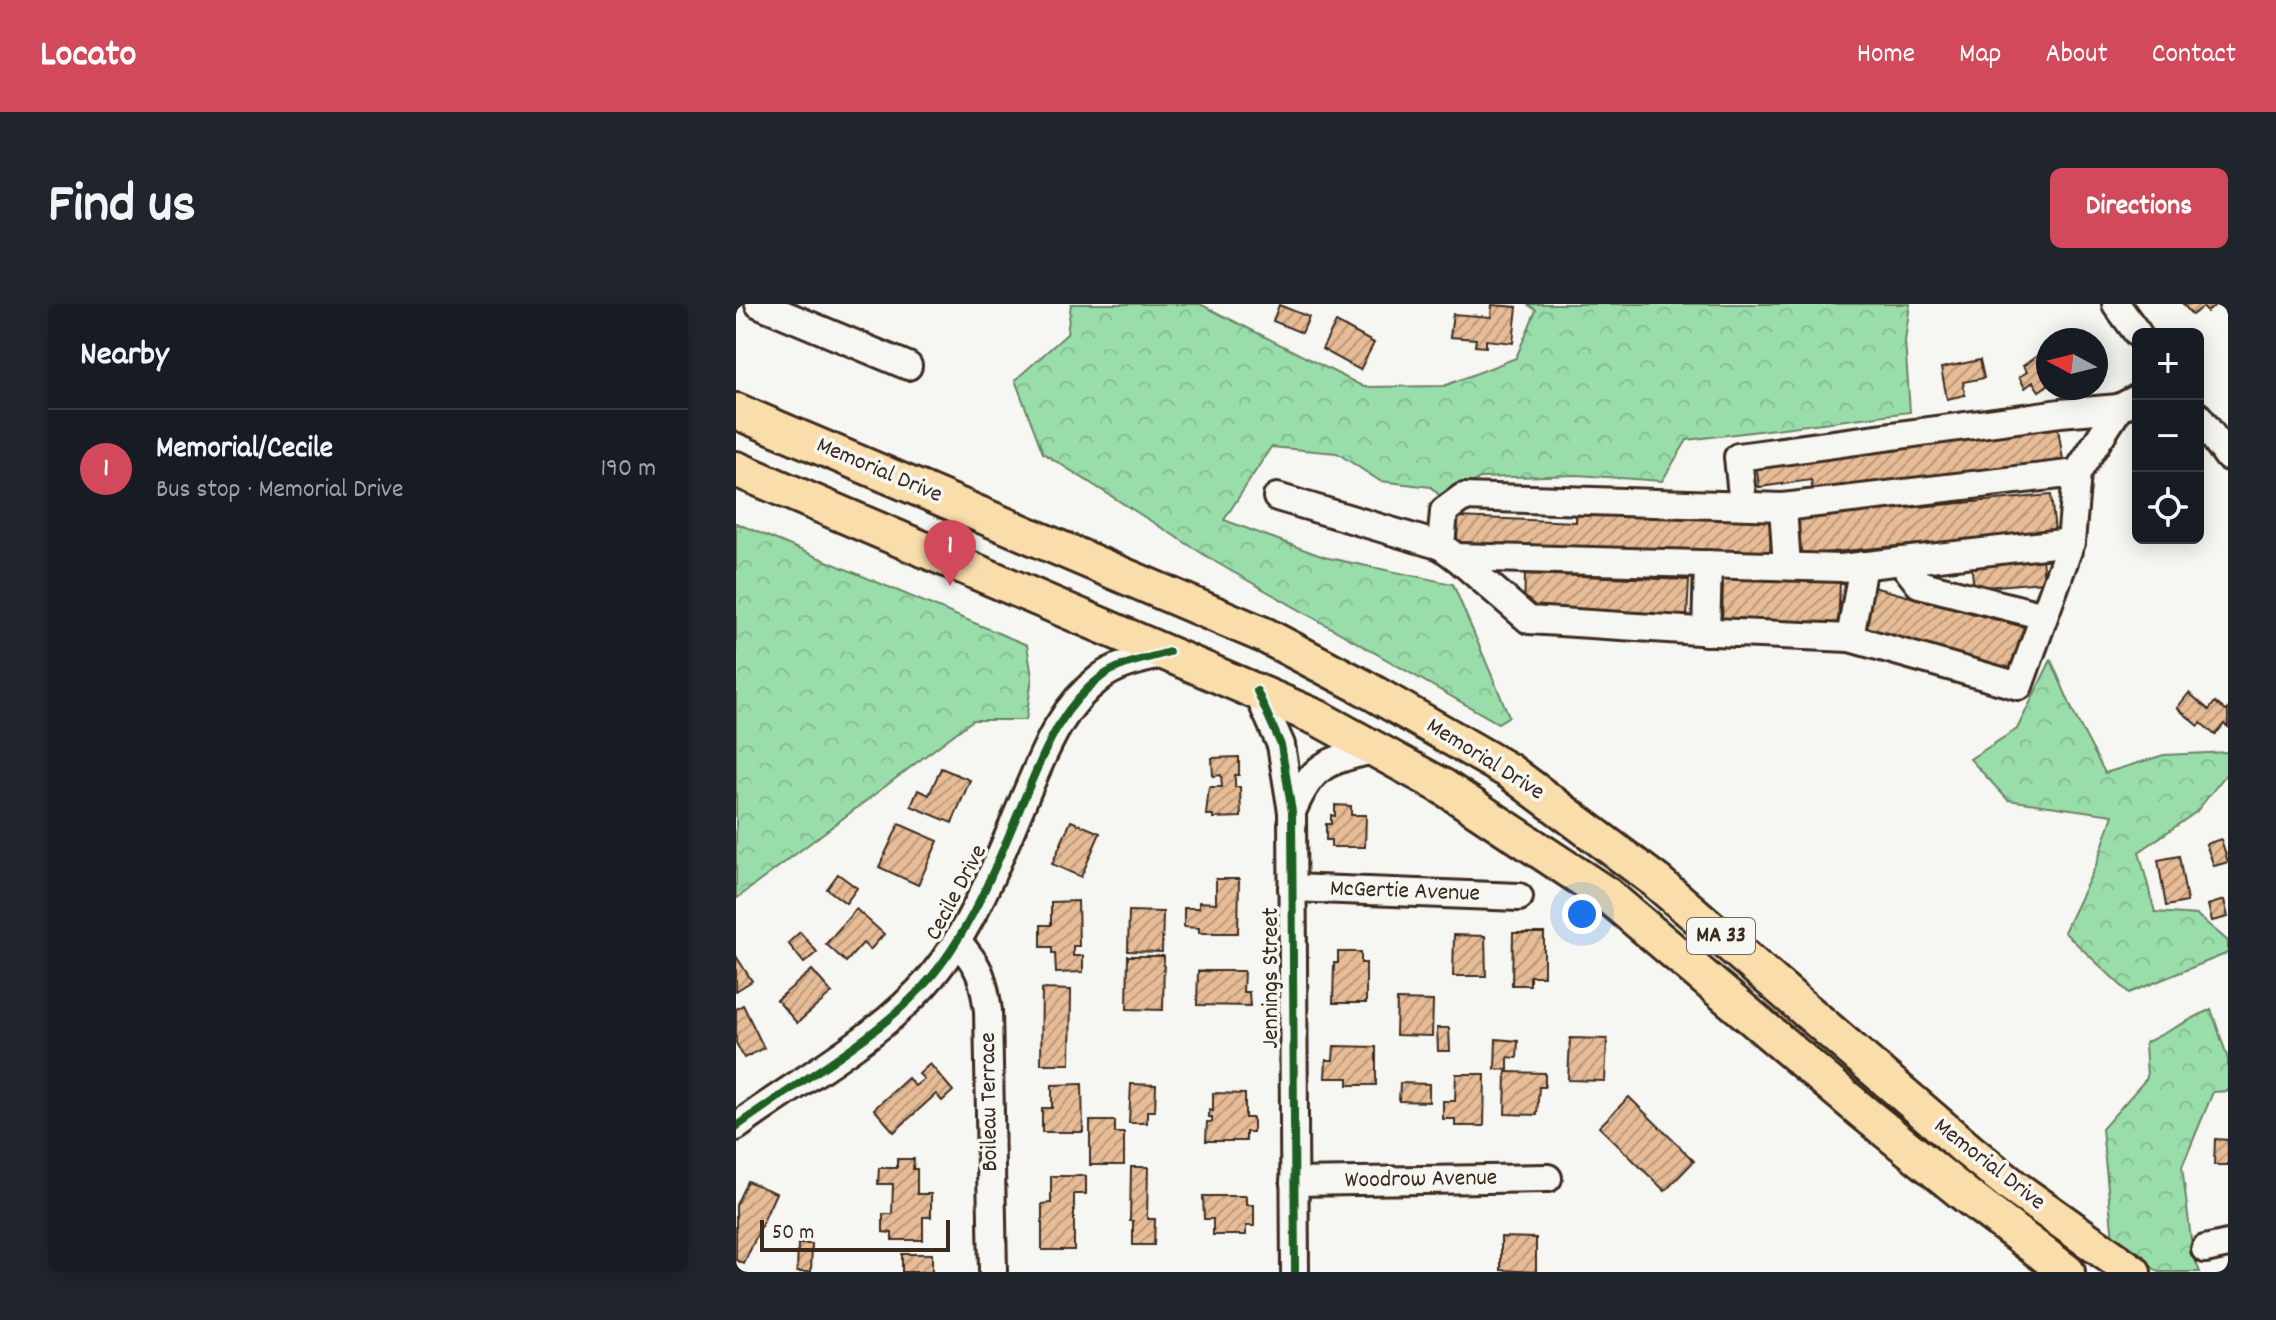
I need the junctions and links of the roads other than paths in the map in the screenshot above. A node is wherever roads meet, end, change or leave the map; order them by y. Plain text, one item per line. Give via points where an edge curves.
1 (759, 304) edge
2 (2116, 304) edge
3 (795, 311) edge
4 (2134, 328) edge
5 (908, 366) dead end
6 (2129, 403) edge
7 (736, 411) edge
8 (2204, 424) edge
9 (2228, 457) edge
10 (736, 469) edge
11 (2077, 473) junction
12 (1277, 497) dead end
13 (1743, 505) junction
14 (1783, 507) junction
15 (2071, 542) junction
16 (1449, 551) junction
17 (1901, 561) junction
18 (1708, 564) junction
19 (1863, 565) junction
20 (1787, 566) junction
21 (2044, 616) junction
22 (1706, 632) junction
23 (1850, 638) junction
24 (1169, 652) junction
25 (1257, 691) junction
26 (1377, 749) junction
27 (1292, 812) junction
28 (1292, 888) junction
29 (1519, 897) dead end
30 (957, 941) junction
31 (736, 1127) edge
32 (1548, 1178) dead end
33 (1294, 1182) junction
34 (993, 1272) edge
35 (1295, 1272) edge
36 (2067, 1272) edge
37 (2133, 1272) edge

1 - 3 street
2 - 4 street
3 - 5 street
6 - 11 street
6 - 13 street via 1738,457
7 - 37 main road, Memorial Drive / MA 33 via 1266,636 1509,771 1656,881 2015,1188
8 - 9 street
10 - 24 main road, Memorial Drive / MA 33
11 - 14 street
11 - 15 street
12 - 16 street
13 - 14 street
13 - 16 street via 1463,497 1444,511
14 - 20 street
15 - 17 street
15 - 21 street
16 - 18 street
16 - 22 street via 1529,620
17 - 19 street
17 - 21 street via 1919,584
18 - 20 street
18 - 22 street
19 - 20 street
19 - 23 street
21 - 23 street via 2019,686
22 - 23 street
24 - 25 main road, Memorial Drive / MA 33
24 - 30 street, Cecile Drive via 1103,675 1057,723
25 - 26 main road, Memorial Drive / MA 33
25 - 27 street, Jennings Street via 1281,745
26 - 27 street, Jennings Street via 1319,769 1306,782
26 - 36 main road, Memorial Drive / MA 33 via 1607,895 1863,1112
27 - 28 street, Jennings Street
28 - 29 street, McGertie Avenue
28 - 33 street, Jennings Street
30 - 31 street, Cecile Drive via 916,994 876,1029
30 - 34 street, Boileau Terrace via 977,963 988,1011
32 - 33 street, Woodrow Avenue
33 - 35 street, Jennings Street

